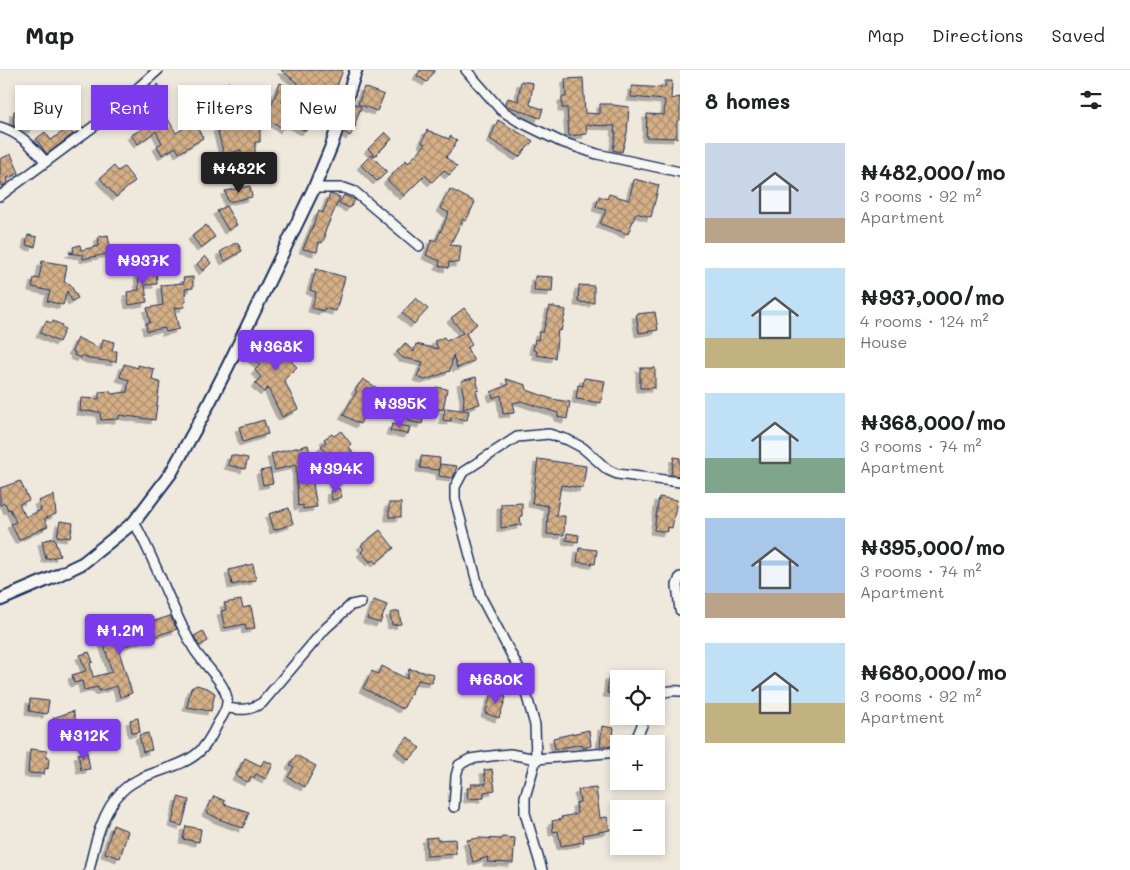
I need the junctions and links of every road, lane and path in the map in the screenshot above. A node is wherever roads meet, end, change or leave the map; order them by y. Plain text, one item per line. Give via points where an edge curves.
1 (356, 70) edge
2 (466, 70) edge
3 (155, 71) edge
4 (0, 127) edge
5 (46, 161) junction
6 (680, 172) edge
7 (314, 188) junction
8 (0, 196) edge
9 (419, 246) dead end
10 (680, 482) edge
11 (134, 522) junction
12 (680, 577) edge
13 (0, 600) edge
14 (361, 603) dead end
15 (680, 610) edge
16 (680, 691) edge
17 (665, 692) edge
18 (227, 708) junction
19 (610, 753) edge
20 (536, 759) junction
21 (454, 807) dead end
22 (89, 870) edge
23 (542, 870) edge

1 - 7 main road
2 - 6 street via 501,110 558,141 597,154
3 - 5 street via 101,122
4 - 5 street via 22,137
5 - 8 street
7 - 9 street via 344,188 355,192
7 - 11 main road via 202,417 171,473
10 - 20 street via 617,474 582,448 549,434 516,437 462,472 454,487 454,499 482,597 519,669 535,725
11 - 13 main road via 83,562
11 - 18 street via 150,551 185,634 223,687
12 - 15 street via 677,585
14 - 18 street via 351,605 325,630 262,703 244,710
16 - 17 street
18 - 22 street via 198,753 138,779 118,795 110,806 95,844
19 - 20 street
20 - 21 street via 510,754 470,759 459,765
20 - 23 street via 525,797 525,813

